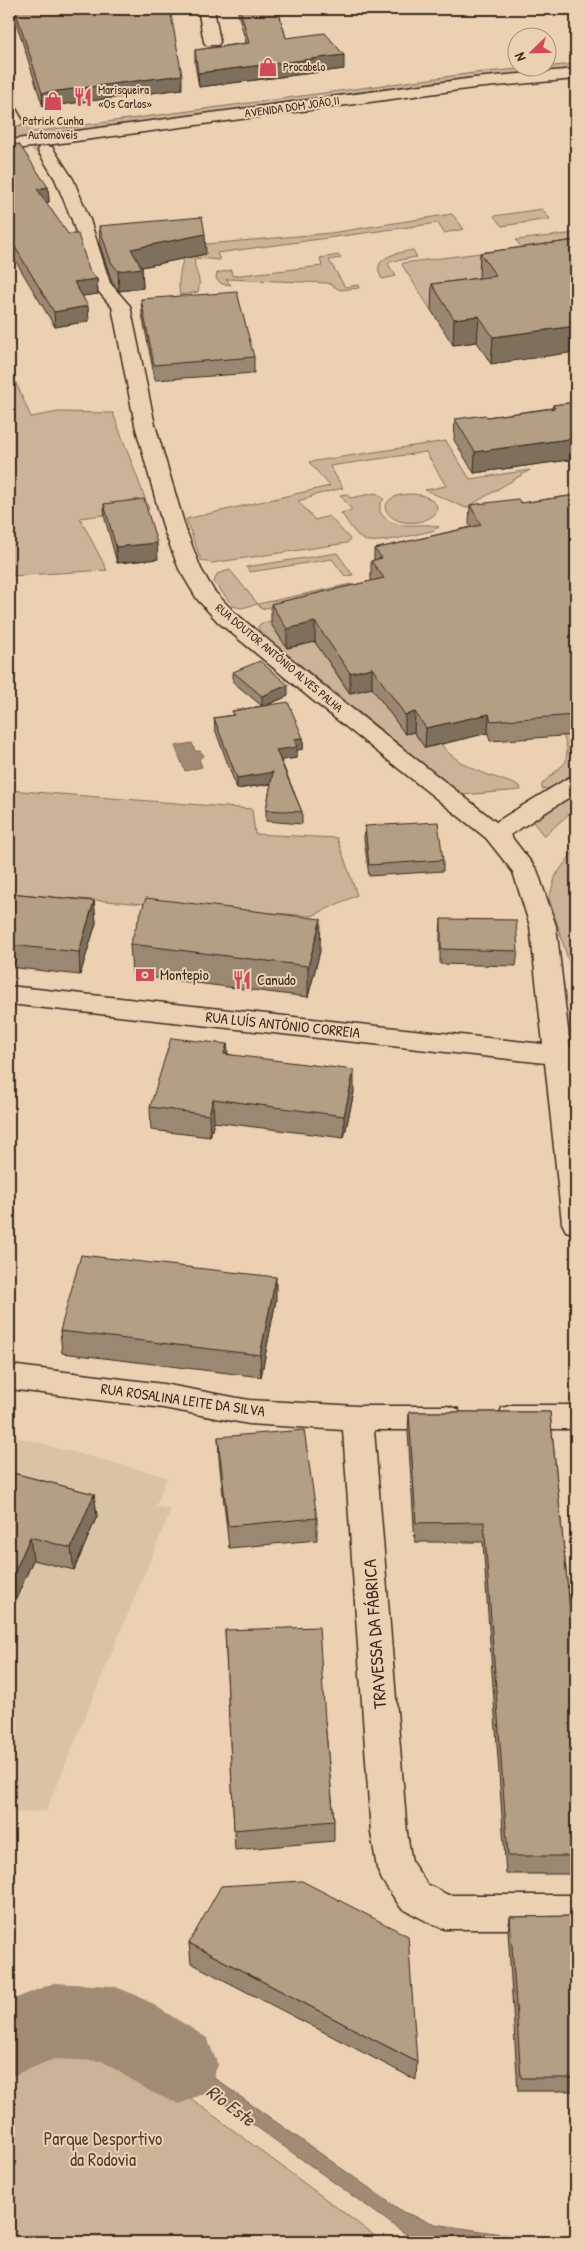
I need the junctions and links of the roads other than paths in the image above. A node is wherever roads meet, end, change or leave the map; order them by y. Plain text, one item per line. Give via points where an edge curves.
1 (206, 9) edge
2 (212, 42) dead end
3 (576, 59) edge
4 (558, 61) edge
5 (508, 65) edge
6 (576, 74) edge
7 (11, 120) edge
8 (9, 145) edge
9 (46, 150) tunnel mouth
10 (576, 783) edge
11 (494, 833) junction
12 (9, 995) edge
13 (567, 1056) edge
14 (576, 1223) edge
15 (9, 1376) edge
16 (576, 1417) edge
17 (358, 1418) junction
18 (576, 1912) edge

1 - 2 street
3 - 4 street
5 - 7 street, AVENIDA DOM JOÃO II
6 - 8 street, AVENIDA DOM JOÃO II via 464,84
9 - 11 street, RUA DOUTOR ANTÓNIO ALVES PALHA via 64,179 81,220 101,284 121,306 145,425 175,530 190,569 205,594 226,617
10 - 11 street
11 - 13 street, RUA DOUTOR ANTÓNIO ALVES PALHA via 525,870 543,926
12 - 13 street, RUA LUÍS ANTÓNIO CORREIA
13 - 14 street, RUA DOUTOR ANTÓNIO ALVES PALHA
15 - 17 street, RUA ROSALINA LEITE DA SILVA via 163,1396 249,1412
16 - 17 street
17 - 18 street, TRAVESSA DA FÁBRICA via 389,1833 395,1868 414,1896 445,1912

